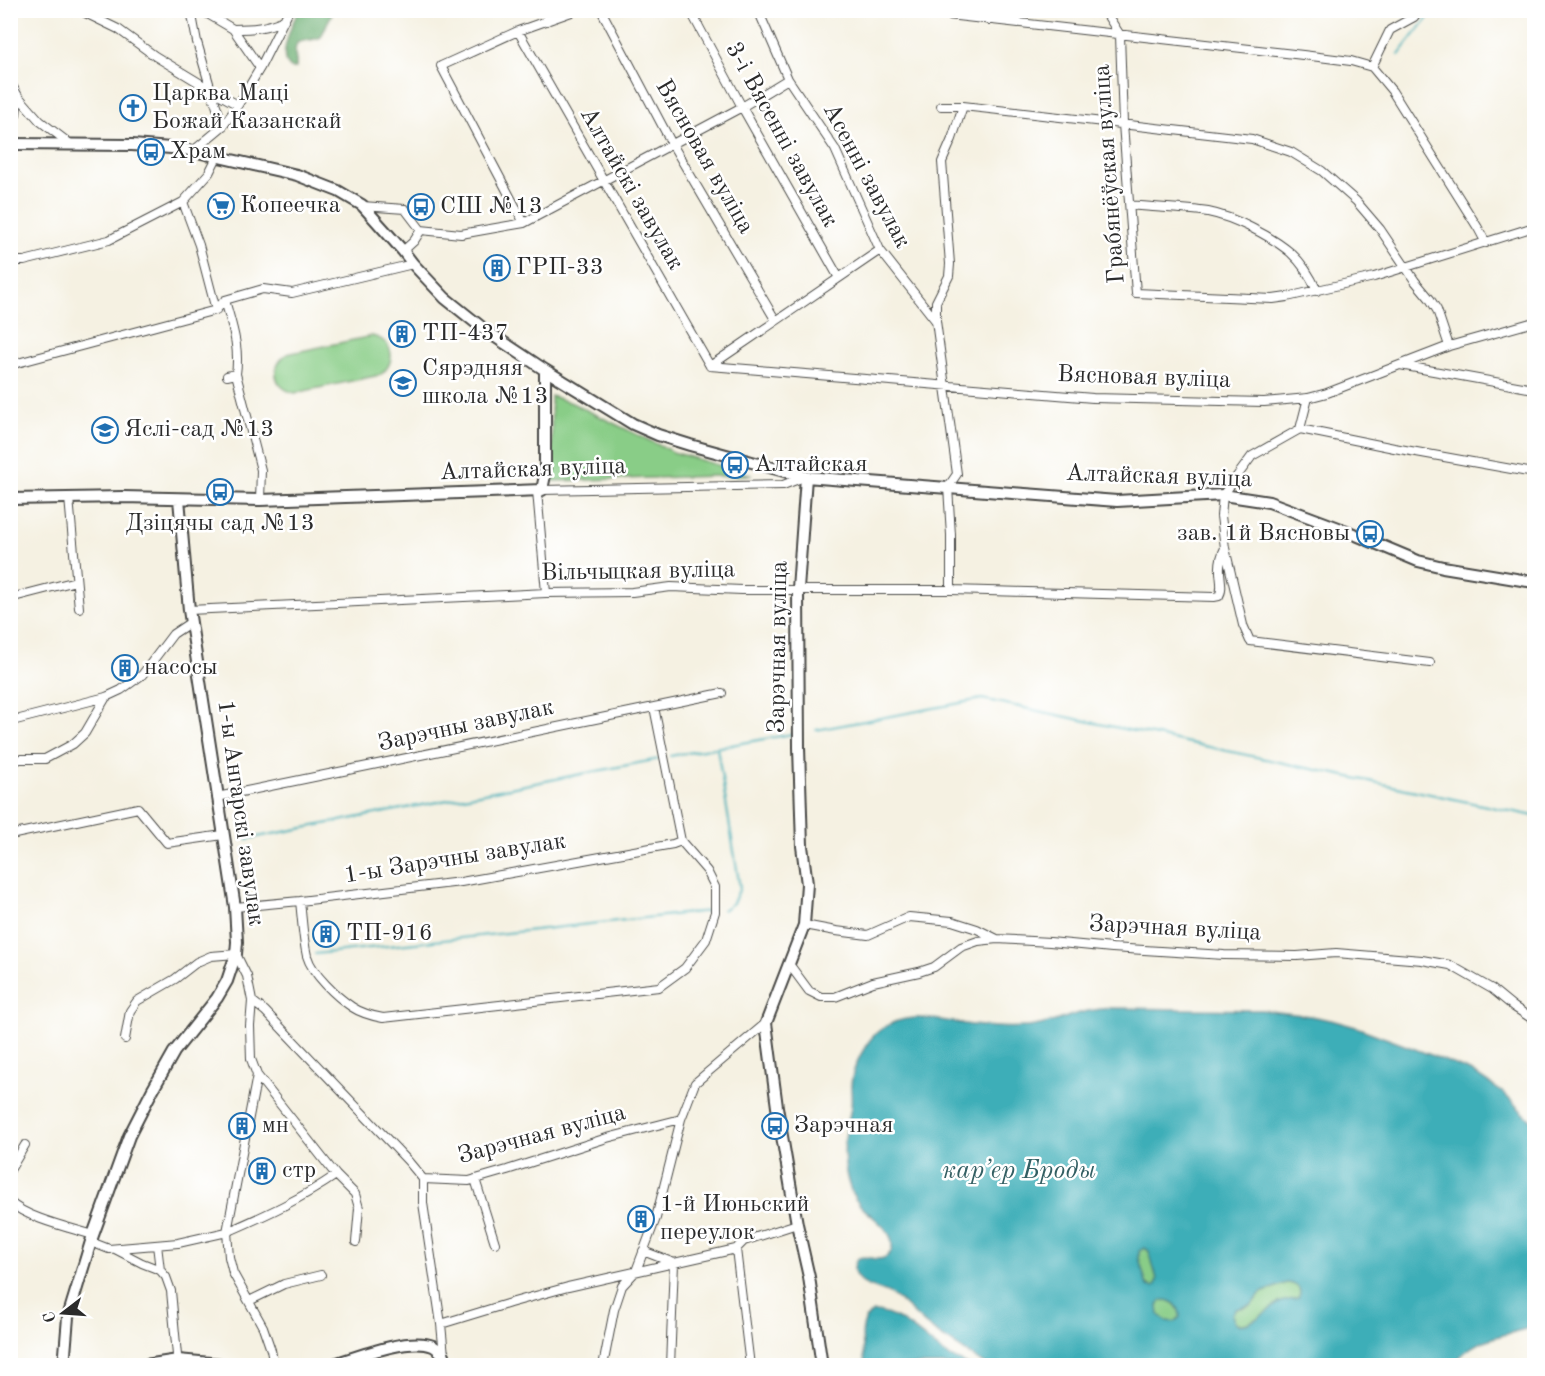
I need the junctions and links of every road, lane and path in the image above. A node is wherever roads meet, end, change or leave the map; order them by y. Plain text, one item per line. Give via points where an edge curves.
1 (191, 10) edge
2 (201, 10) edge
3 (289, 10) edge
4 (547, 10) edge
5 (577, 10) edge
6 (601, 10) edge
7 (690, 10) edge
8 (758, 10) edge
9 (904, 10) edge
10 (986, 10) edge
11 (1104, 10) edge
12 (1419, 10) edge
13 (82, 11) edge
14 (284, 20) junction
15 (989, 20) junction
16 (547, 21) junction
17 (233, 29) junction
18 (518, 32) junction
19 (1120, 35) junction
20 (1372, 67) junction
21 (260, 69) junction
22 (788, 79) junction
23 (10, 82) edge
24 (211, 90) junction
25 (18, 96) junction
26 (237, 105) junction
27 (941, 106) dead end
28 (963, 106) junction
29 (742, 107) junction
30 (1123, 124) junction
31 (10, 125) edge
32 (223, 126) junction
33 (69, 143) junction
34 (10, 144) edge
35 (672, 144) junction
36 (193, 151) junction
37 (217, 157) junction
38 (604, 181) junction
39 (183, 201) junction
40 (1130, 205) junction
41 (362, 206) junction
42 (524, 223) junction
43 (1534, 227) edge
44 (421, 230) junction
45 (1486, 243) junction
46 (880, 250) junction
47 (403, 251) junction
48 (10, 261) edge
49 (413, 264) junction
50 (1406, 267) junction
51 (839, 278) junction
52 (1317, 291) junction
53 (225, 300) junction
54 (216, 310) junction
55 (776, 321) junction
56 (936, 321) junction
57 (1534, 322) edge
58 (1449, 346) junction
59 (1398, 364) junction
60 (10, 365) edge
61 (710, 366) junction
62 (545, 370) junction
63 (236, 374) junction
64 (227, 376) dead end
65 (946, 386) junction
66 (1534, 389) edge
67 (1308, 398) junction
68 (1300, 429) junction
69 (1534, 473) edge
70 (806, 477) junction
71 (948, 487) junction
72 (540, 491) junction
73 (1223, 495) junction
74 (69, 498) junction
75 (10, 499) edge
76 (179, 499) junction
77 (260, 500) junction
78 (1225, 548) junction
79 (75, 581) junction
80 (1534, 582) edge
81 (798, 589) junction
82 (951, 590) junction
83 (546, 593) junction
84 (10, 598) edge
85 (79, 608) dead end
86 (189, 610) junction
87 (191, 622) junction
88 (1430, 663) dead end
89 (722, 693) dead end
90 (106, 697) junction
91 (654, 707) junction
92 (12, 721) dead end
93 (10, 762) edge
94 (217, 797) junction
95 (10, 835) edge
96 (223, 835) junction
97 (681, 841) junction
98 (300, 901) junction
99 (235, 907) junction
100 (804, 925) junction
101 (997, 939) junction
102 (236, 954) junction
103 (789, 964) junction
104 (252, 1002) junction
105 (1534, 1020) edge
106 (766, 1023) junction
107 (125, 1039) dead end
108 (257, 1075) junction
109 (681, 1119) junction
110 (25, 1145) dead end
111 (10, 1170) edge
112 (336, 1175) junction
113 (423, 1179) junction
114 (475, 1179) junction
115 (10, 1202) edge
116 (797, 1224) junction
117 (227, 1232) junction
118 (92, 1238) junction
119 (356, 1242) dead end
120 (495, 1243) dead end
121 (157, 1245) junction
122 (114, 1249) junction
123 (736, 1249) junction
124 (643, 1251) junction
125 (674, 1263) junction
126 (159, 1270) junction
127 (636, 1271) junction
128 (321, 1275) dead end
129 (249, 1301) junction
130 (441, 1324) junction
131 (444, 1360) edge
132 (178, 1363) edge
133 (64, 1365) edge
134 (139, 1365) edge
135 (243, 1365) edge
136 (274, 1365) edge
137 (328, 1365) edge
138 (603, 1365) edge
139 (670, 1365) edge
140 (750, 1365) edge
141 (822, 1365) edge

1 - 24 street
2 - 17 street
3 - 14 street
4 - 16 street
5 - 16 street
6 - 35 street, Вясновая вуліца
7 - 29 street, 3-і Вясенні завулак
8 - 22 street, Асенні завулак
9 - 15 street
10 - 15 street
11 - 19 street, Грабянёўская вуліца
12 - 20 street via 1390,30
13 - 24 street
14 - 17 street via 253,29
14 - 21 street
15 - 19 street
16 - 18 street
17 - 21 street
18 - 38 street, Алтайскі завулак
18 - 42 street via 441,66
19 - 20 street via 1351,61
19 - 30 street, Грабянёўская вуліца
20 - 45 street via 1392,91
21 - 26 street
22 - 29 street
22 - 46 street, Асенні завулак via 835,149
23 - 25 street
24 - 26 street
24 - 32 street
25 - 31 street via 16,115
25 - 33 street via 39,122
26 - 32 street
27 - 28 street
28 - 30 street
28 - 56 street via 942,162 950,264 936,302
29 - 35 street
29 - 51 street, 3-і Вясенні завулак
30 - 40 street, Грабянёўская вуліца
30 - 50 street via 1252,140 1292,152 1322,171 1356,201
32 - 36 street
33 - 34 main road, Алтайская вуліца
33 - 36 main road, Алтайская вуліца
35 - 38 street
35 - 55 street, Вясновая вуліца
36 - 37 main road, Алтайская вуліца
37 - 39 street
37 - 41 main road, Алтайская вуліца via 297,175 338,191
38 - 42 street
38 - 61 street, Алтайскі завулак
39 - 48 street via 109,240
39 - 54 street
40 - 52 street via 1209,212 1238,221 1291,254 1311,276
40 - 52 street, Грабянёўская вуліца via 1136,293 1273,298
41 - 44 street via 405,209
41 - 47 main road, Алтайская вуліца
42 - 44 street via 461,234
43 - 45 street, Грабянёўская вуліца
44 - 47 street
45 - 50 street, Грабянёўская вуліца
46 - 51 street
46 - 56 street, Асенні завулак
47 - 49 main road, Алтайская вуліца
49 - 53 street via 292,293 263,290
49 - 62 main road, Алтайская вуліца via 445,298
50 - 52 street, Грабянёўская вуліца
50 - 58 street via 1437,310
51 - 55 street
53 - 54 street
53 - 63 street via 237,343
54 - 60 street
55 - 61 street
56 - 65 street
57 - 58 street, Вясновая вуліца
58 - 59 street, Вясновая вуліца
59 - 66 street
59 - 67 street, Вясновая вуліца
61 - 65 street, Вясновая вуліца
62 - 70 main road, Алтайская вуліца via 658,435
62 - 72 main road via 545,475
63 - 64 street
63 - 77 street via 261,470
65 - 67 street, Вясновая вуліца via 1093,398 1264,402
65 - 71 street via 957,474
67 - 68 street
68 - 69 street
68 - 73 street via 1252,456
70 - 71 main road, Алтайская вуліца
70 - 72 street, Алтайская вуліца via 783,485
70 - 81 main road, Зарэчная вуліца
71 - 73 main road, Алтайская вуліца via 1117,501
71 - 82 street
72 - 77 main road, Алтайская вуліца
72 - 83 street
73 - 78 street
73 - 80 main road, Алтайская вуліца via 1269,502 1418,561
74 - 75 main road, Алтайская вуліца
74 - 76 main road, Алтайская вуліца
74 - 79 street
76 - 77 main road, Алтайская вуліца
76 - 86 main road, 1-ы Ангарскі завулак
78 - 82 street, Вільчыцкая вуліца via 1220,566 1221,592 1214,597
78 - 88 street via 1250,641
79 - 84 street
79 - 85 street
81 - 82 street, Вільчыцкая вуліца
81 - 83 street, Вільчыцкая вуліца via 671,587 632,592
81 - 100 main road, Зарэчная вуліца via 802,846 807,884
83 - 86 street, Вільчыцкая вуліца
86 - 87 main road, 1-ы Ангарскі завулак
87 - 90 street via 173,634 142,675
87 - 94 main road, 1-ы Ангарскі завулак
89 - 91 street, Зарэчны завулак
90 - 92 street
90 - 93 street via 85,733 73,744 45,759
91 - 94 street, Зарэчны завулак
91 - 97 street
94 - 96 main road, 1-ы Ангарскі завулак
95 - 96 street via 138,808 167,843
96 - 99 main road, 1-ы Ангарскі завулак
97 - 98 street, 1-ы Зарэчны завулак via 461,882
97 - 98 street via 707,871 715,887 715,912 706,940 685,968 659,987 644,990 374,1017 353,1008 313,971 307,956
98 - 99 street, 1-ы Зарэчны завулак
99 - 102 main road, 1-ы Ангарскі завулак
100 - 101 street, Зарэчная вуліца via 868,935 909,917 952,921
100 - 103 main road, Зарэчная вуліца
101 - 103 street via 961,947 927,970 873,982 835,997 821,997 809,991
101 - 105 street, Зарэчная вуліца via 1224,955 1336,953 1422,960 1450,966 1492,989
102 - 104 street, 1-ы Ангарскі завулак via 247,976
102 - 107 street via 211,956 197,962 137,1000 130,1011
102 - 118 main road, 1-ы Ангарскі завулак via 217,998 174,1052 134,1127
103 - 106 main road, Зарэчная вуліца
104 - 108 street, 1-ы Ангарскі завулак via 251,1059
104 - 113 street via 265,1011
106 - 109 street, Зарэчная вуліца via 695,1083
106 - 116 main road
108 - 112 street
108 - 117 street, 1-ы Ангарскі завулак
109 - 114 street, Зарэчная вуліца
109 - 124 street via 656,1218
110 - 111 street
112 - 117 street via 308,1194
112 - 119 street via 357,1198
113 - 114 street, Зарэчная вуліца
113 - 130 street
114 - 120 street
115 - 118 street via 42,1220
116 - 123 street via 744,1241
116 - 141 main road
117 - 121 street
117 - 129 street, 1-ы Ангарскі завулак via 231,1267
118 - 122 street
118 - 133 main road, 1-ы Ангарскі завулак via 68,1317
121 - 122 street
121 - 126 street
122 - 126 street
123 - 125 street
123 - 140 street
124 - 125 street
124 - 127 street
125 - 127 street
125 - 139 street
126 - 132 street via 171,1291
127 - 130 street
127 - 138 street via 622,1287
128 - 129 street via 284,1284
129 - 136 street, 1-ы Ангарскі завулак
130 - 131 street
131 - 137 main road via 434,1347 404,1344
132 - 134 main road
132 - 135 main road

